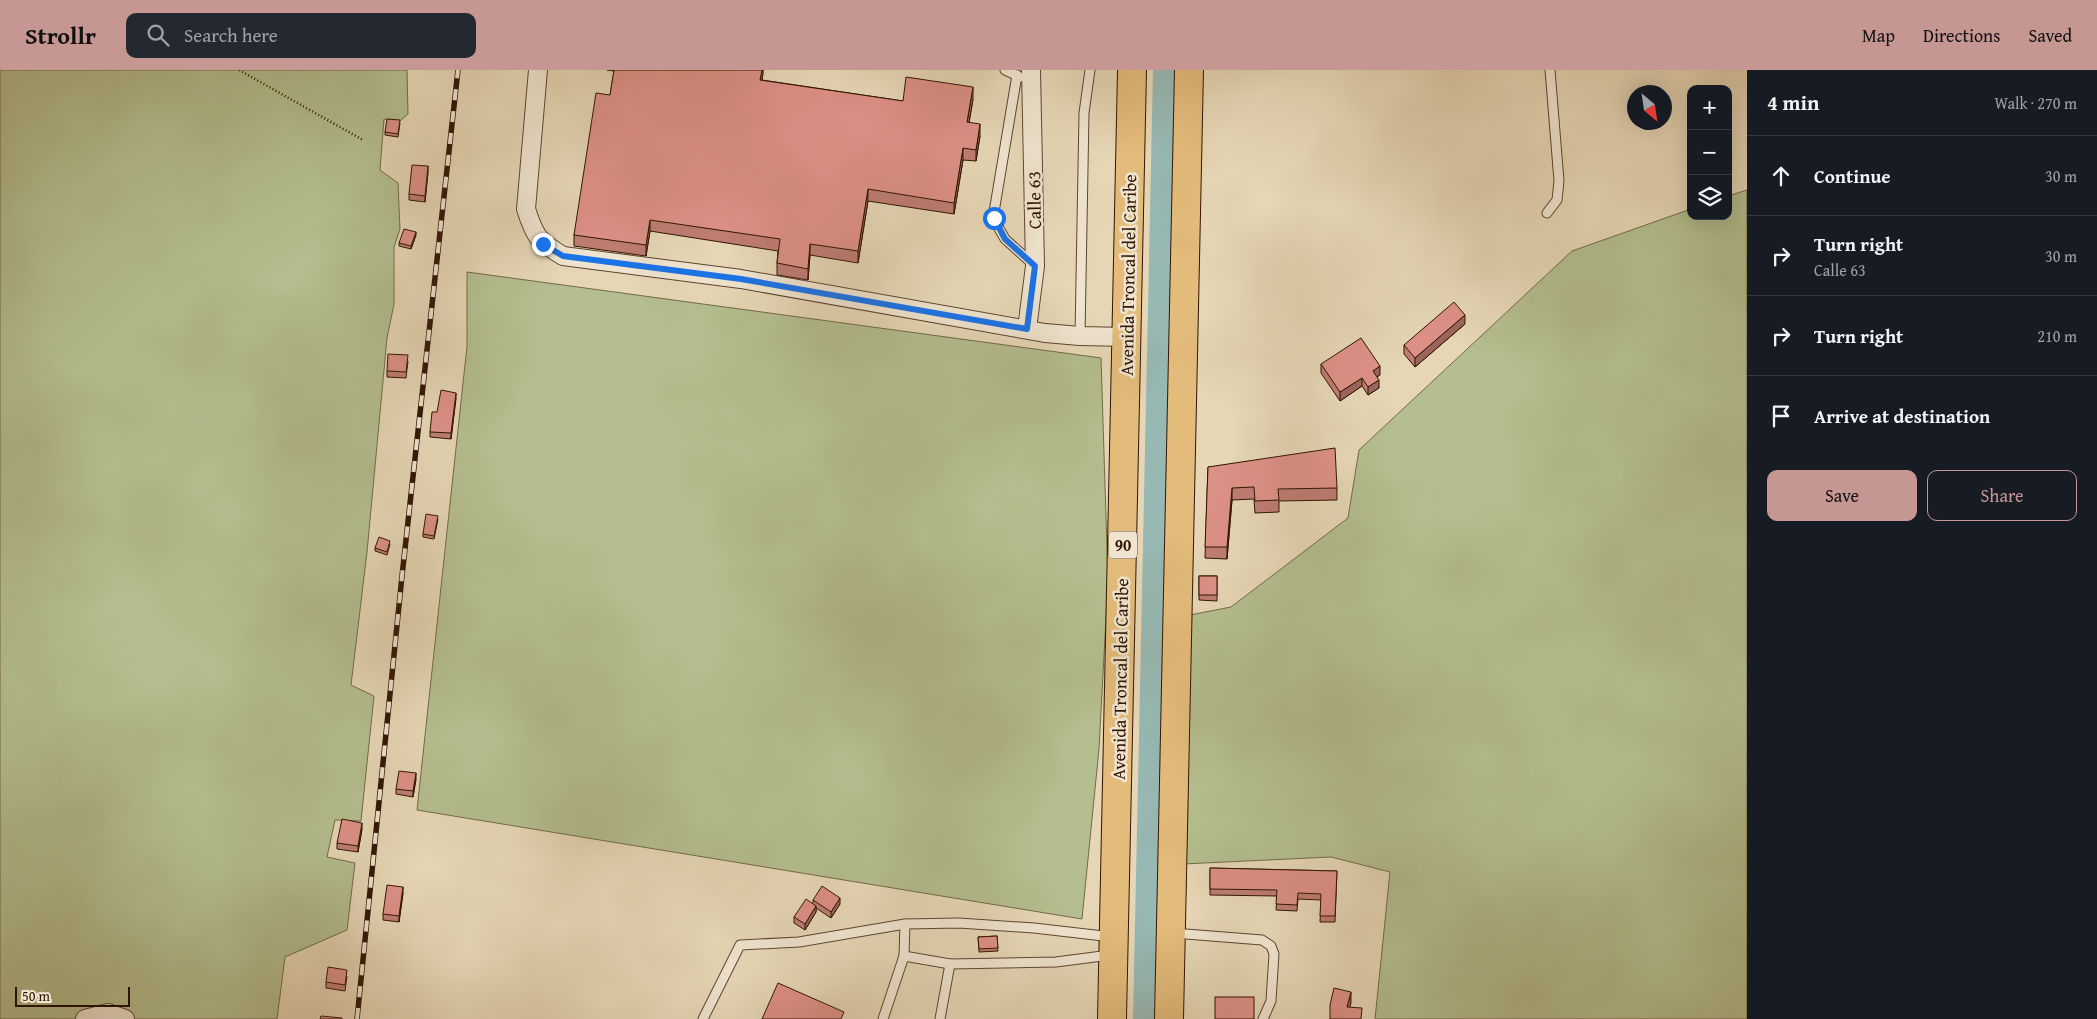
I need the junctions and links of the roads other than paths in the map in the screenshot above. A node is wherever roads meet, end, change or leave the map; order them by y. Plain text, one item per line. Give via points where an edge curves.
1 (538, 70) edge
2 (1004, 70) edge
3 (1090, 70) edge
4 (1132, 70) edge
5 (1188, 70) edge
6 (1550, 70) edge
7 (1027, 77) edge
8 (1547, 213) dead end
9 (1035, 266) junction
10 (1027, 329) junction
11 (1080, 336) junction
12 (1127, 337) junction
13 (906, 924) junction
14 (1171, 933) junction
15 (1115, 946) junction
16 (904, 956) junction
17 (950, 964) junction
18 (85, 1019) edge
19 (124, 1019) edge
20 (703, 1019) edge
21 (883, 1019) edge
22 (940, 1019) edge
23 (1112, 1019) edge
24 (1169, 1019) edge
25 (1263, 1019) edge

1 - 10 street via 526,209 533,231 543,244 563,256 741,279
2 - 7 lane
3 - 11 lane via 1084,113
4 - 12 highway, Avenida Troncal del Caribe / 90
5 - 14 highway
6 - 8 lane via 1559,182 1557,200
7 - 9 street, Calle 63
7 - 9 lane via 994,218 1005,239
9 - 10 street, Calle 63
10 - 11 street
11 - 12 street
12 - 15 highway, Avenida Troncal del Caribe / 90
13 - 15 lane via 983,924
13 - 16 lane
13 - 20 lane via 799,942 740,945
14 - 24 highway
14 - 25 lane via 1262,940 1271,946 1274,954 1270,1001
15 - 17 lane via 1056,962
15 - 23 highway, Avenida Troncal del Caribe / 90
16 - 17 lane
16 - 21 lane
17 - 22 lane
18 - 19 street via 108,1013

